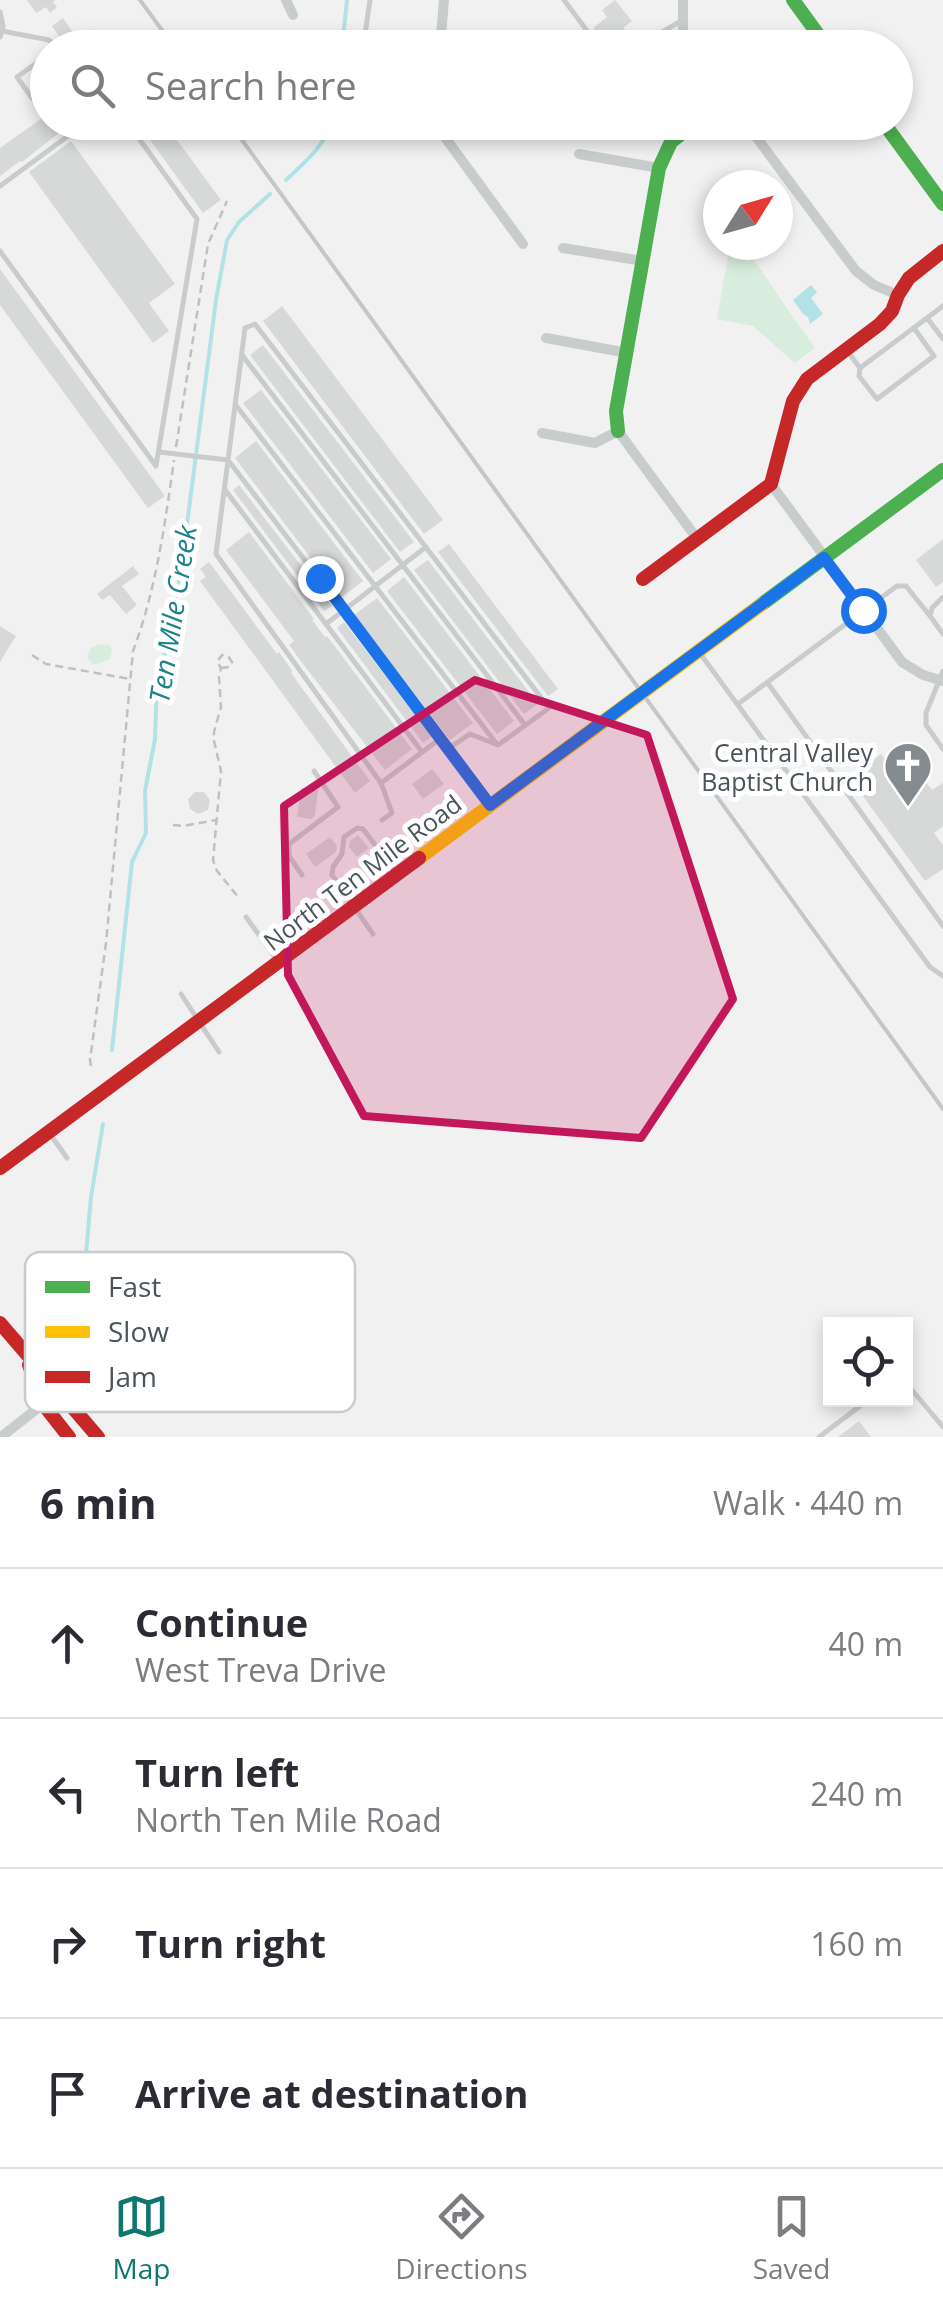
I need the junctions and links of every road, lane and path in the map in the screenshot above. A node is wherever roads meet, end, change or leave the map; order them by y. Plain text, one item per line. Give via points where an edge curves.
1 (286, 0) edge
2 (370, 0) edge
3 (444, 0) edge
4 (564, 0) edge
5 (683, 0) edge
6 (793, 0) edge
7 (0, 12) edge
8 (293, 14) dead end
9 (682, 22) junction
10 (366, 30) edge
11 (442, 30) edge
12 (586, 30) edge
13 (668, 30) edge
14 (683, 30) edge
15 (815, 30) edge
16 (1, 34) edge
17 (30, 38) edge
18 (30, 68) edge
19 (30, 95) edge
20 (63, 140) edge
21 (140, 140) edge
22 (447, 140) edge
23 (674, 140) edge
24 (758, 140) edge
25 (896, 140) edge
26 (579, 154) dead end
27 (659, 168) junction
28 (0, 186) edge
29 (228, 201) dead end
30 (943, 204) edge
31 (523, 244) dead end
32 (562, 248) dead end
33 (0, 251) edge
34 (940, 258) edge
35 (643, 261) junction
36 (898, 295) junction
37 (943, 306) edge
38 (927, 318) junction
39 (914, 328) junction
40 (546, 338) dead end
41 (943, 339) edge
42 (846, 349) junction
43 (628, 353) junction
44 (242, 355) junction
45 (860, 368) junction
46 (235, 404) junction
47 (618, 432) junction
48 (542, 433) dead end
49 (158, 452) junction
50 (175, 454) junction
51 (228, 460) junction
52 (943, 470) edge
53 (771, 484) junction
54 (224, 488) junction
55 (698, 540) junction
56 (426, 547) junction
57 (824, 558) junction
58 (402, 565) junction
59 (643, 578) dead end
60 (375, 586) junction
61 (943, 597) edge
62 (344, 610) junction
63 (863, 610) junction
64 (930, 616) junction
65 (326, 624) junction
66 (943, 634) edge
67 (698, 651) junction
68 (32, 655) dead end
69 (221, 668) dead end
70 (942, 678) edge
71 (130, 679) junction
72 (768, 682) junction
73 (738, 704) junction
74 (525, 725) junction
75 (442, 738) junction
76 (498, 745) junction
77 (449, 748) junction
78 (943, 750) edge
79 (422, 752) junction
80 (314, 771) dead end
81 (381, 783) junction
82 (490, 805) junction
83 (218, 820) junction
84 (382, 820) dead end
85 (173, 825) dead end
86 (397, 874) junction
87 (302, 875) dead end
88 (239, 898) dead end
89 (355, 905) junction
90 (246, 917) dead end
91 (943, 926) edge
92 (373, 934) dead end
93 (278, 962) junction
94 (943, 976) edge
95 (181, 994) dead end
96 (198, 1021) junction
97 (219, 1052) dead end
98 (92, 1066) dead end
99 (48, 1132) junction
100 (67, 1158) dead end
101 (0, 1168) edge
102 (0, 1322) edge
103 (25, 1356) edge
104 (913, 1391) edge
105 (859, 1407) edge
106 (33, 1412) edge
107 (49, 1412) edge
108 (77, 1412) edge
109 (943, 1427) edge
110 (1, 1437) edge
111 (69, 1437) edge
112 (98, 1437) edge
113 (819, 1437) edge

1 - 8 street
2 - 10 lane
3 - 11 street
4 - 12 lane
5 - 9 street
6 - 15 main road
7 - 16 lane
9 - 13 lane
9 - 14 street
16 - 17 lane
18 - 19 lane via 17,77
20 - 28 lane
21 - 49 lane via 197,218
22 - 31 street
23 - 27 main road
24 - 36 street via 856,271
25 - 30 main road
26 - 27 street
27 - 35 main road
29 - 50 path via 208,244
32 - 35 street
33 - 49 lane via 156,466
34 - 36 main road via 909,278
35 - 43 main road
36 - 42 main road via 892,312
37 - 38 lane
38 - 39 lane
38 - 41 lane
39 - 45 lane
39 - 45 lane via 934,356 876,399
40 - 43 street
42 - 45 lane
42 - 53 main road via 798,390
43 - 47 main road
44 - 46 lane
44 - 56 lane via 246,328 255,324
44 - 58 lane
46 - 51 lane
46 - 60 lane
47 - 48 street via 595,444
47 - 55 street
49 - 50 lane
50 - 51 lane
50 - 71 path
51 - 54 lane
51 - 62 lane
52 - 57 main road, North Ten Mile Road
53 - 55 main road
53 - 57 street
54 - 65 lane
54 - 81 lane via 216,554
55 - 59 main road
56 - 58 lane
56 - 74 lane via 549,708
57 - 63 street
57 - 67 main road, North Ten Mile Road
58 - 60 lane
58 - 74 lane
60 - 62 lane
60 - 76 lane
61 - 64 lane
62 - 65 lane
62 - 75 lane
63 - 64 lane via 901,584
63 - 70 street via 902,662
63 - 72 lane
64 - 66 lane
65 - 79 lane
67 - 73 lane
67 - 82 main road, North Ten Mile Road
68 - 71 path via 46,664
69 - 83 path via 214,741 221,771
70 - 78 lane via 926,725
71 - 98 path
72 - 73 lane
72 - 91 lane
73 - 94 lane
74 - 76 lane
75 - 77 lane
75 - 79 lane
76 - 77 lane via 470,734
77 - 82 lane
79 - 81 lane
80 - 87 lane via 338,808 289,844
81 - 84 lane via 392,812
82 - 86 main road, North Ten Mile Road
83 - 85 path
83 - 88 path via 214,865
86 - 89 main road, North Ten Mile Road
86 - 89 lane via 362,829 344,837 332,875
89 - 92 lane
89 - 93 main road, North Ten Mile Road
90 - 93 lane
93 - 96 main road, North Ten Mile Road
95 - 96 lane
96 - 97 lane
96 - 99 main road, North Ten Mile Road
99 - 100 lane
99 - 101 main road, North Ten Mile Road
102 - 103 main road
104 - 109 lane
105 - 113 lane
106 - 110 street
107 - 111 main road
108 - 112 main road

